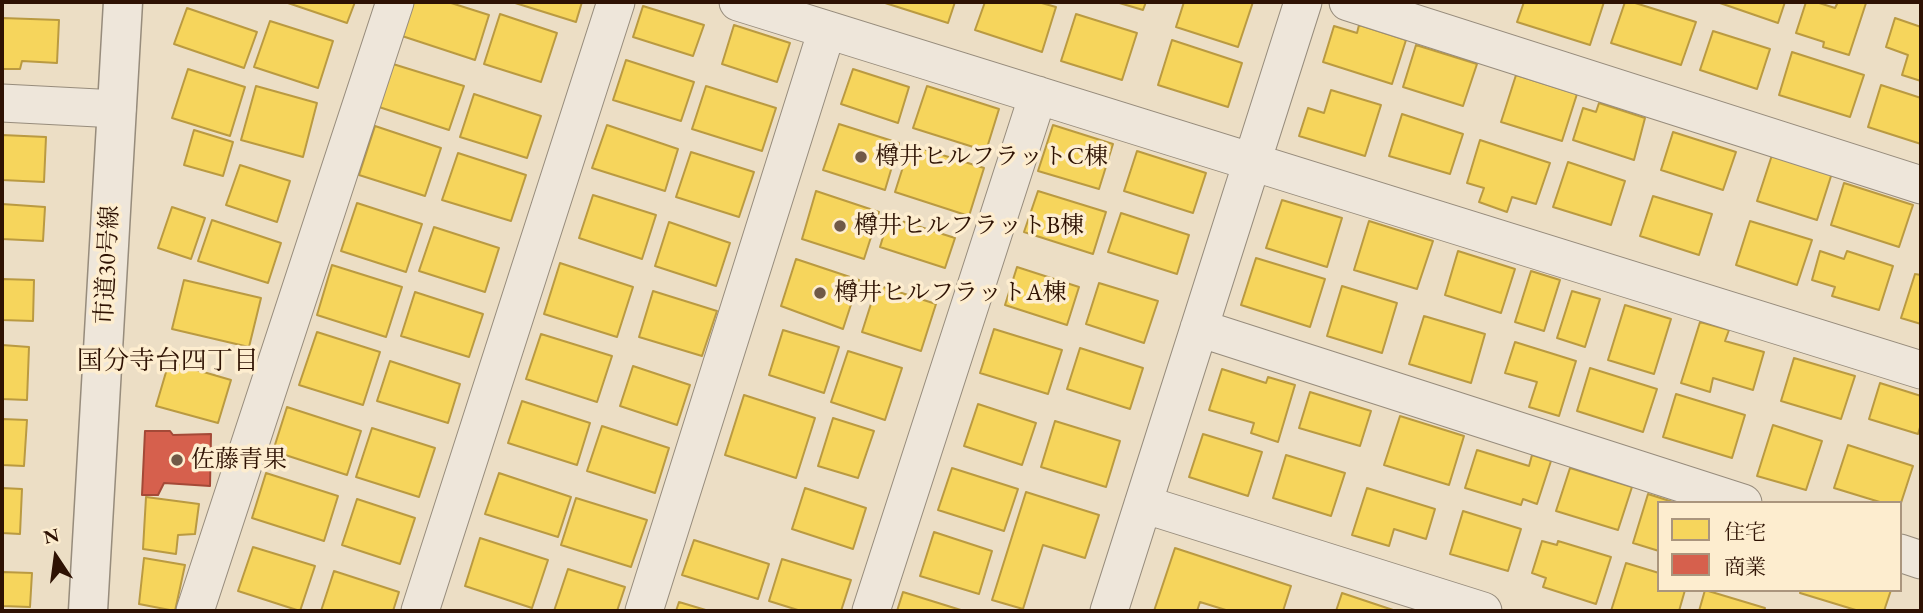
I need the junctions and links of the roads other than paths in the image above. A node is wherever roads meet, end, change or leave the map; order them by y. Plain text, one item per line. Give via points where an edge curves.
1 (123, 2) edge
2 (395, 2) edge
3 (616, 2) edge
4 (738, 2) edge
5 (1303, 2) edge
6 (1348, 2) edge
7 (827, 30) junction
8 (1038, 95) junction
9 (2, 103) edge
10 (117, 109) junction
11 (1252, 161) junction
12 (1921, 185) edge
13 (1199, 328) junction
14 (1921, 370) edge
15 (1737, 501) edge
16 (1143, 504) junction
17 (1902, 554) edge
18 (1921, 560) edge
19 (88, 611) edge
20 (195, 611) edge
21 (420, 611) edge
22 (644, 611) edge
23 (871, 611) edge
24 (1109, 611) edge
25 (1483, 611) edge

1 - 10 street, 市道30号線
2 - 20 street
3 - 21 street
4 - 7 street
5 - 11 street
6 - 12 street
7 - 8 street
7 - 22 street
8 - 11 street
8 - 23 street
9 - 10 street
10 - 19 street, 市道30号線
11 - 13 street
11 - 14 street
13 - 15 street
13 - 16 street
16 - 24 street
16 - 25 street
17 - 18 street

